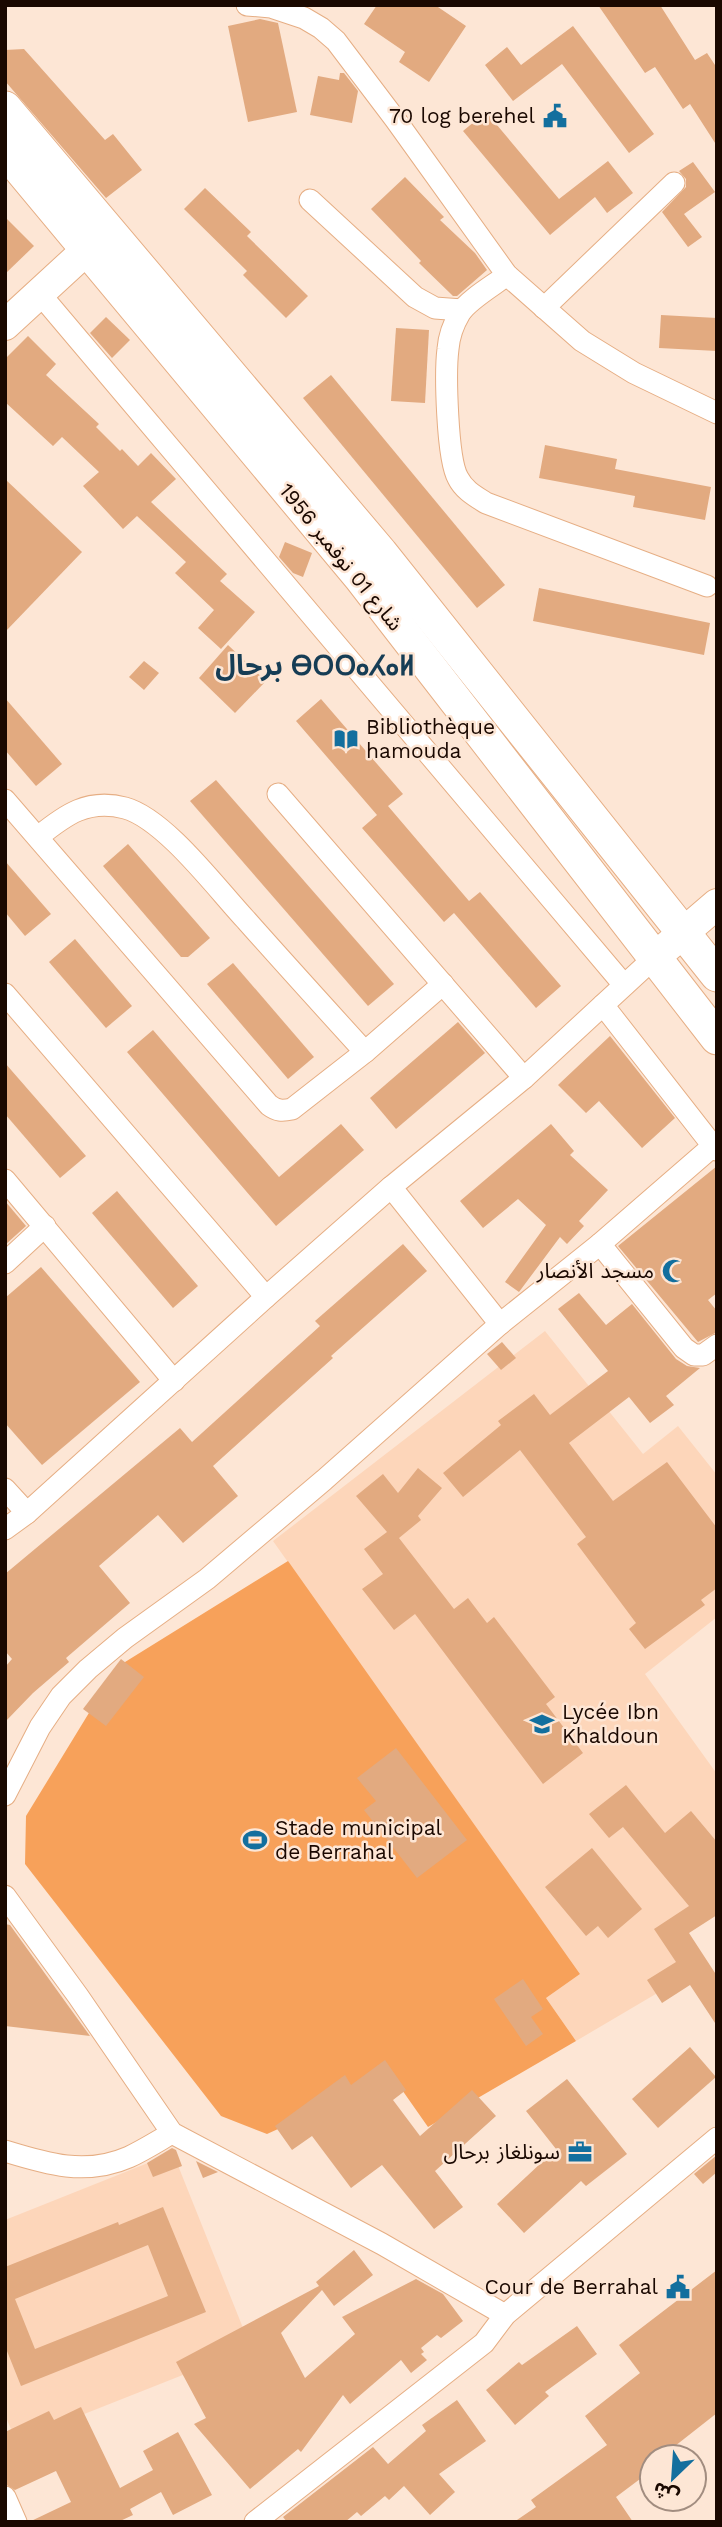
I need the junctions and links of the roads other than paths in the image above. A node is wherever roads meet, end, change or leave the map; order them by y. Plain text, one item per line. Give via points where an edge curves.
1 (247, 5) edge
2 (271, 6) edge
3 (310, 11) edge
4 (5, 108) edge
5 (5, 151) edge
6 (674, 183) dead end
7 (310, 200) dead end
8 (97, 240) junction
9 (507, 275) junction
10 (40, 294) junction
11 (544, 308) junction
12 (462, 310) junction
13 (5, 325) edge
14 (717, 413) edge
15 (707, 586) dead end
16 (278, 794) dead end
17 (5, 800) edge
18 (38, 837) junction
19 (717, 904) edge
20 (684, 932) junction
21 (654, 958) junction
22 (717, 975) edge
23 (443, 984) junction
24 (624, 985) junction
25 (5, 994) edge
26 (603, 1005) junction
27 (717, 1038) edge
28 (365, 1052) junction
29 (524, 1078) junction
30 (715, 1148) edge
31 (5, 1180) edge
32 (391, 1187) junction
33 (45, 1226) junction
34 (600, 1244) junction
35 (5, 1263) edge
36 (266, 1297) junction
37 (500, 1324) junction
38 (717, 1345) edge
39 (174, 1381) junction
40 (5, 1489) edge
41 (27, 1513) junction
42 (5, 1529) edge
43 (5, 1794) edge
44 (5, 1896) edge
45 (172, 2133) junction
46 (717, 2138) edge
47 (5, 2151) edge
48 (505, 2315) junction
49 (5, 2497) edge
50 (16, 2522) edge
51 (255, 2522) edge

1 - 2 street
2 - 3 street
3 - 9 street via 349,56
4 - 8 main road, شارع 01 نوفمبر 1956
5 - 8 main road, شارع 01 نوفمبر 1956
6 - 11 street
7 - 12 street via 415,296 435,308
8 - 10 main road
8 - 20 main road, شارع 01 نوفمبر 1956 via 381,553
8 - 21 main road, شارع 01 نوفمبر 1956
9 - 11 street
9 - 12 street
10 - 13 main road
10 - 24 street
11 - 14 street via 608,359
12 - 15 street via 450,337 447,377 453,467 471,494
16 - 23 street
17 - 18 street
18 - 28 street via 62,817 93,806 125,808 154,823
18 - 28 street via 276,1110 292,1109
19 - 20 main road
20 - 21 main road
20 - 22 main road, شارع 01 نوفمبر 1956
21 - 24 street
21 - 27 main road, شارع 01 نوفمبر 1956
23 - 28 street
23 - 29 street
24 - 26 street
25 - 36 street
26 - 29 street
26 - 30 street
29 - 32 street
30 - 34 street
31 - 33 street
32 - 36 street
32 - 37 street
33 - 35 street
33 - 39 street
34 - 37 street
34 - 38 street via 684,1348 703,1355
36 - 39 street
37 - 43 street via 207,1579 88,1669 61,1696 40,1727
39 - 41 street
40 - 41 street
41 - 42 street
44 - 45 street
45 - 47 street via 129,2157 86,2168 49,2164
45 - 48 street
46 - 48 street
48 - 51 street via 484,2343
49 - 50 street

